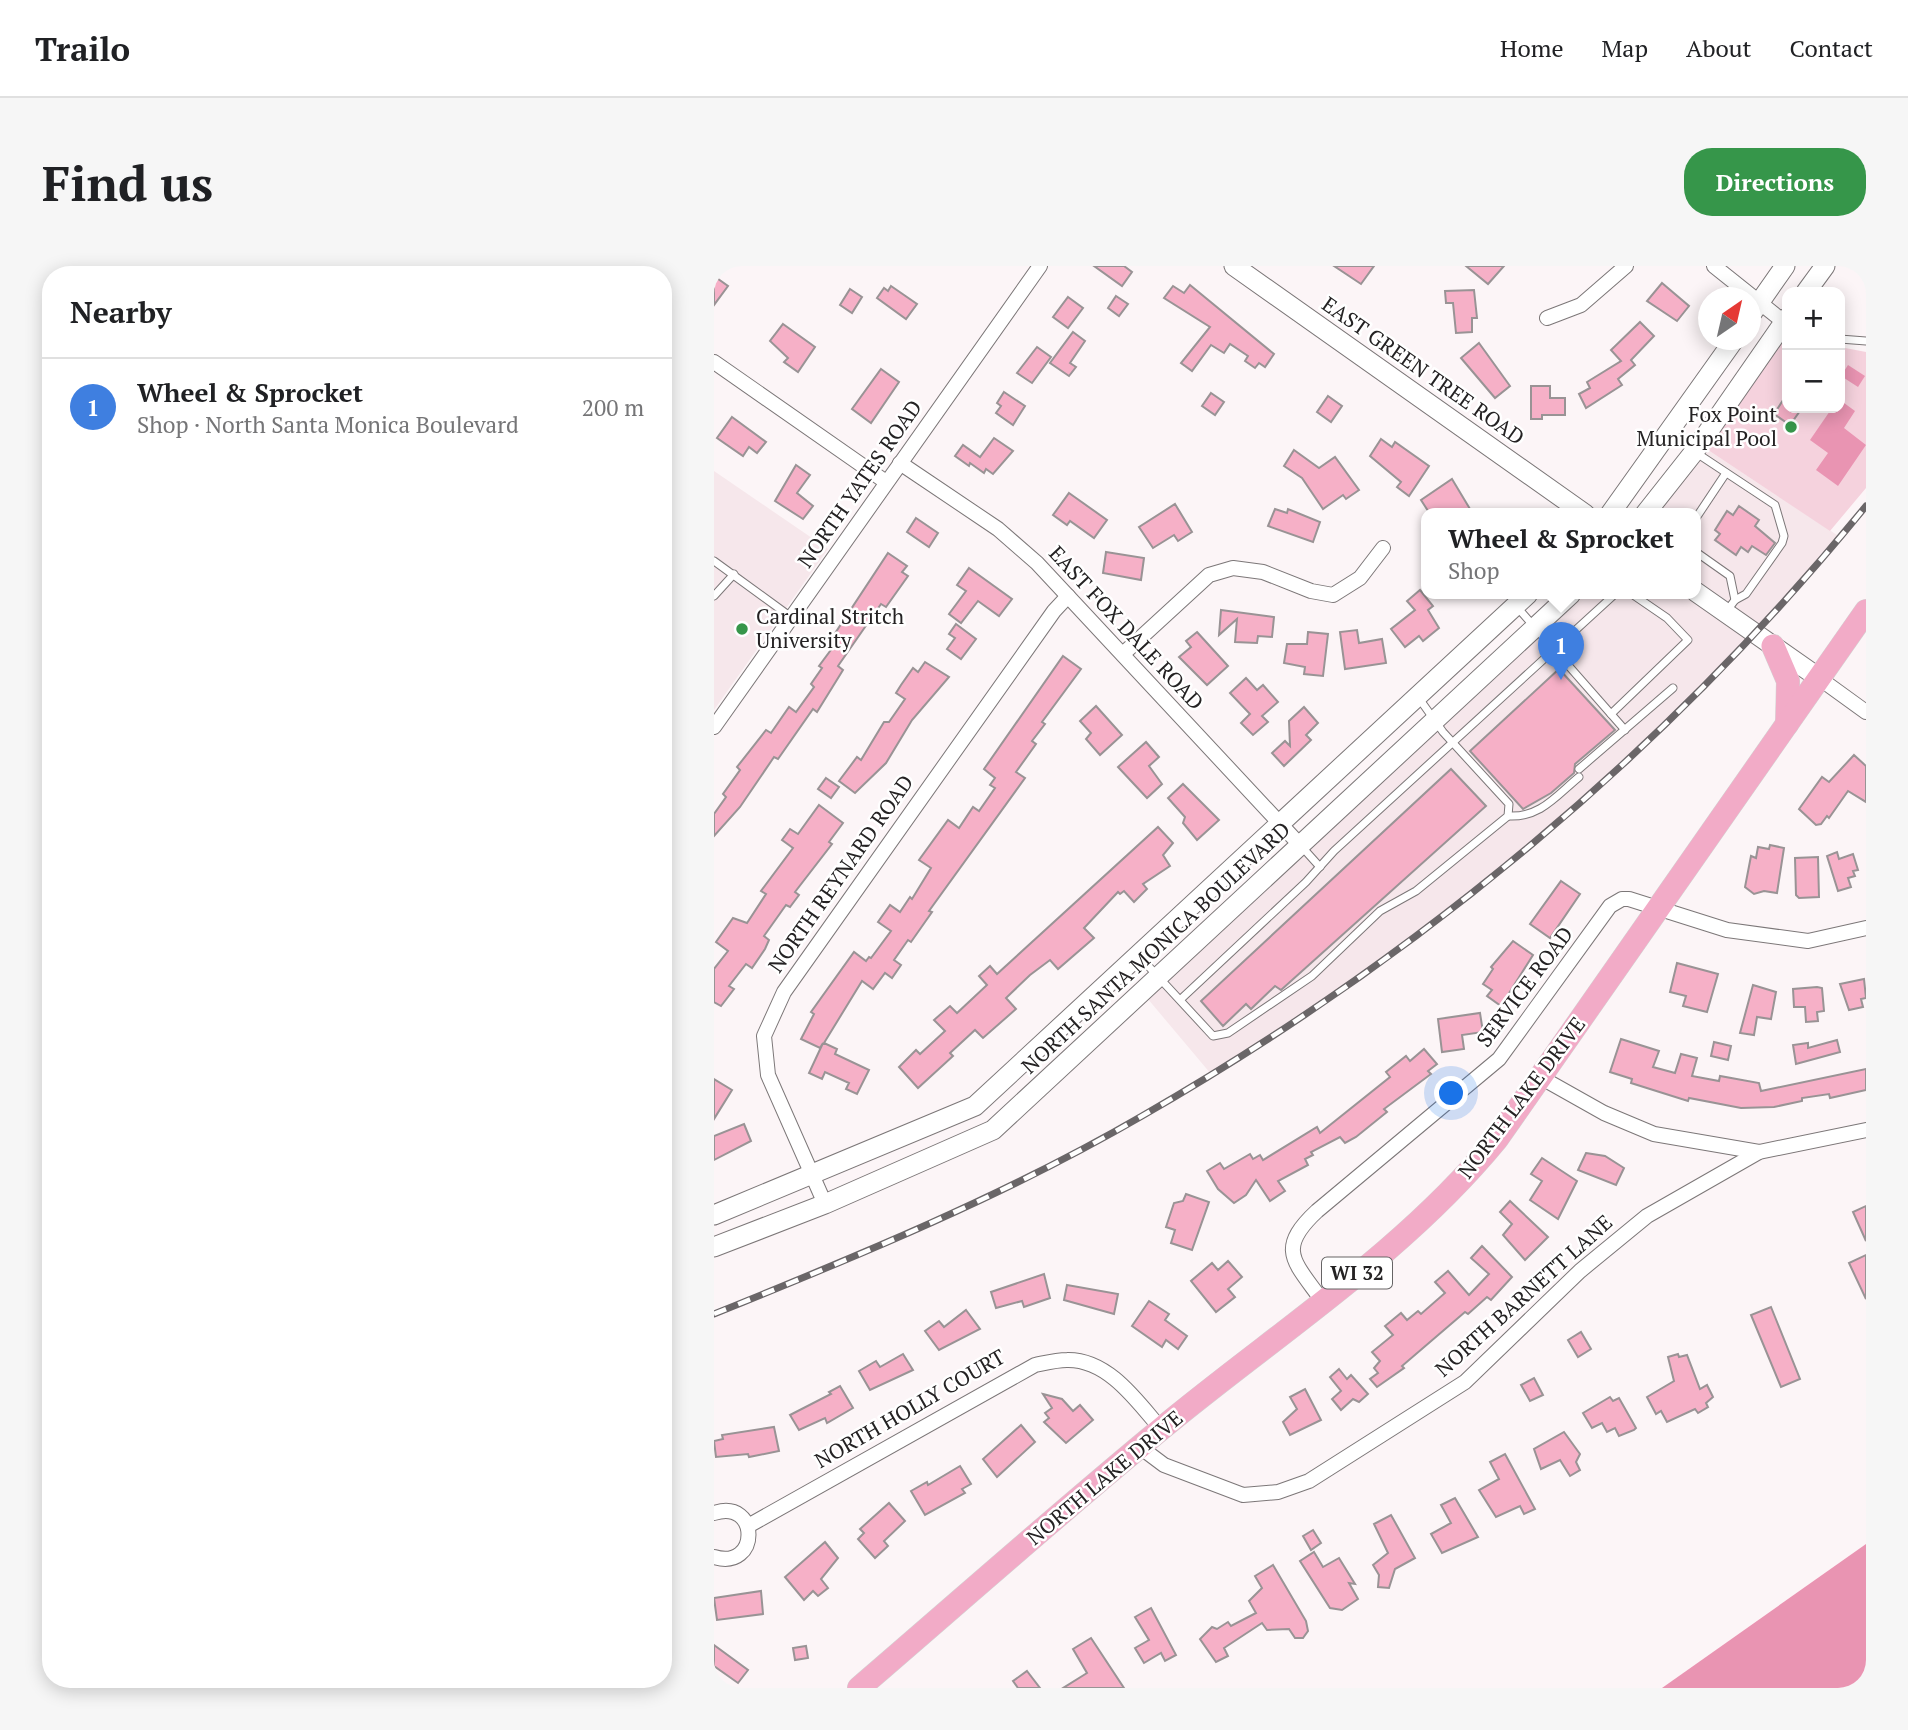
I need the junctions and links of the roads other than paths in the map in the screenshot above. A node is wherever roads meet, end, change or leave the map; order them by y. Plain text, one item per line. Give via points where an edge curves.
1 (1040, 266) edge
2 (1234, 266) edge
3 (1626, 266) edge
4 (1714, 266) edge
5 (1786, 266) edge
6 (1825, 266) edge
7 (1734, 287) edge
8 (1810, 287) edge
9 (1761, 301) edge
10 (1761, 311) edge
11 (1547, 318) dead end
12 (1782, 319) edge
13 (1782, 327) edge
14 (1845, 339) edge
15 (1866, 341) edge
16 (1727, 350) edge
17 (714, 362) edge
18 (1667, 434) junction
19 (1694, 452) junction
20 (901, 463) junction
21 (1726, 473) junction
22 (886, 482) junction
23 (1577, 508) edge
24 (1614, 508) edge
25 (1650, 508) edge
26 (1701, 510) edge
27 (1383, 548) dead end
28 (1701, 556) edge
29 (714, 561) edge
30 (734, 574) junction
31 (1701, 594) edge
32 (714, 596) edge
33 (1068, 596) junction
34 (1566, 599) edge
35 (1609, 599) edge
36 (1639, 599) edge
37 (1522, 600) edge
38 (1730, 607) junction
39 (1866, 611) edge
40 (791, 617) junction
41 (1536, 630) junction
42 (1773, 646) junction
43 (1553, 650) junction
44 (1124, 653) junction
45 (1819, 678) junction
46 (1673, 688) dead end
47 (1417, 697) junction
48 (1866, 712) edge
49 (1611, 714) junction
50 (1435, 722) junction
51 (1787, 726) junction
52 (714, 727) edge
53 (1625, 730) junction
54 (1452, 743) junction
55 (1508, 816) junction
56 (1280, 825) junction
57 (1300, 845) junction
58 (1320, 867) junction
59 (1660, 908) junction
60 (1866, 928) edge
61 (1138, 956) junction
62 (1159, 976) junction
63 (1181, 999) junction
64 (1539, 1077) junction
65 (1866, 1130) edge
66 (1759, 1152) junction
67 (811, 1177) junction
68 (825, 1204) junction
69 (714, 1215) edge
70 (714, 1247) edge
71 (1323, 1302) junction
72 (1161, 1429) junction
73 (1140, 1447) junction
74 (714, 1513) edge
75 (748, 1526) junction
76 (714, 1557) edge
77 (859, 1688) edge

1 - 20 street, NORTH YATES ROAD
2 - 23 street, EAST GREEN TREE ROAD
3 - 11 street via 1581,305
4 - 7 street
5 - 9 street
6 - 8 street
10 - 12 street
13 - 19 street
14 - 15 lane
16 - 18 street
17 - 22 street
18 - 19 street
18 - 24 street
19 - 21 lane
19 - 25 street
20 - 22 street, NORTH YATES ROAD
20 - 33 street, EAST FOX DALE ROAD via 998,529
21 - 26 lane
21 - 38 lane via 1775,505 1784,536 1746,594
22 - 40 street, NORTH YATES ROAD
27 - 44 street via 1360,578 1333,595 1263,572 1233,568 1209,575
28 - 38 lane via 1730,576
29 - 30 lane
30 - 32 lane
30 - 40 lane
31 - 38 street
33 - 44 street, EAST FOX DALE ROAD
33 - 67 street, NORTH REYNARD ROAD via 784,992 764,1036 768,1074
34 - 41 street, NORTH SANTA MONICA BOULEVARD
35 - 43 lane
36 - 49 lane via 1688,640
37 - 41 lane
37 - 47 street, NORTH SANTA MONICA BOULEVARD
38 - 42 street
39 - 45 main road, NORTH LAKE DRIVE / WI 32
40 - 52 street, NORTH YATES ROAD
41 - 43 lane
41 - 50 street, NORTH SANTA MONICA BOULEVARD
42 - 45 street
42 - 51 main road via 1788,681
43 - 49 lane
43 - 54 lane
44 - 56 street, EAST FOX DALE ROAD
45 - 48 street
45 - 51 main road, NORTH LAKE DRIVE / WI 32
46 - 53 lane
47 - 50 lane
47 - 56 street, NORTH SANTA MONICA BOULEVARD
49 - 53 lane
50 - 54 lane
50 - 57 street, NORTH SANTA MONICA BOULEVARD
51 - 59 main road, NORTH LAKE DRIVE / WI 32
53 - 55 lane via 1549,803 1525,817
54 - 55 lane via 1509,804
54 - 58 lane
55 - 63 lane via 1416,891 1380,911 1311,976 1228,1033 1213,1036
56 - 57 street, EAST FOX DALE ROAD
56 - 61 street, NORTH SANTA MONICA BOULEVARD
57 - 58 lane
57 - 62 street, NORTH SANTA MONICA BOULEVARD
58 - 63 lane
59 - 60 street via 1727,930 1808,941
59 - 64 main road, NORTH LAKE DRIVE / WI 32
59 - 71 street, SERVICE ROAD via 1622,899 1610,906 1499,1059 1307,1220 1290,1252
61 - 62 lane
61 - 67 street, NORTH SANTA MONICA BOULEVARD via 975,1106
62 - 63 lane
62 - 68 street, NORTH SANTA MONICA BOULEVARD via 993,1130
64 - 66 street via 1654,1134
64 - 71 main road, NORTH LAKE DRIVE / WI 32 via 1497,1139 1448,1196
65 - 66 street, NORTH BARNETT LANE
66 - 73 street, NORTH BARNETT LANE via 1647,1216 1580,1271 1465,1382 1309,1480 1278,1492 1243,1495 1164,1465
67 - 68 street, NORTH REYNARD ROAD
67 - 69 street, NORTH SANTA MONICA BOULEVARD
68 - 70 street, NORTH SANTA MONICA BOULEVARD
71 - 72 main road, NORTH LAKE DRIVE / WI 32
72 - 73 main road, NORTH LAKE DRIVE / WI 32
72 - 75 street, NORTH HOLLY COURT via 1120,1383 1090,1365 1068,1359 1035,1365
73 - 77 main road, NORTH LAKE DRIVE / WI 32
74 - 75 street via 738,1514
75 - 76 street via 748,1542 738,1555

